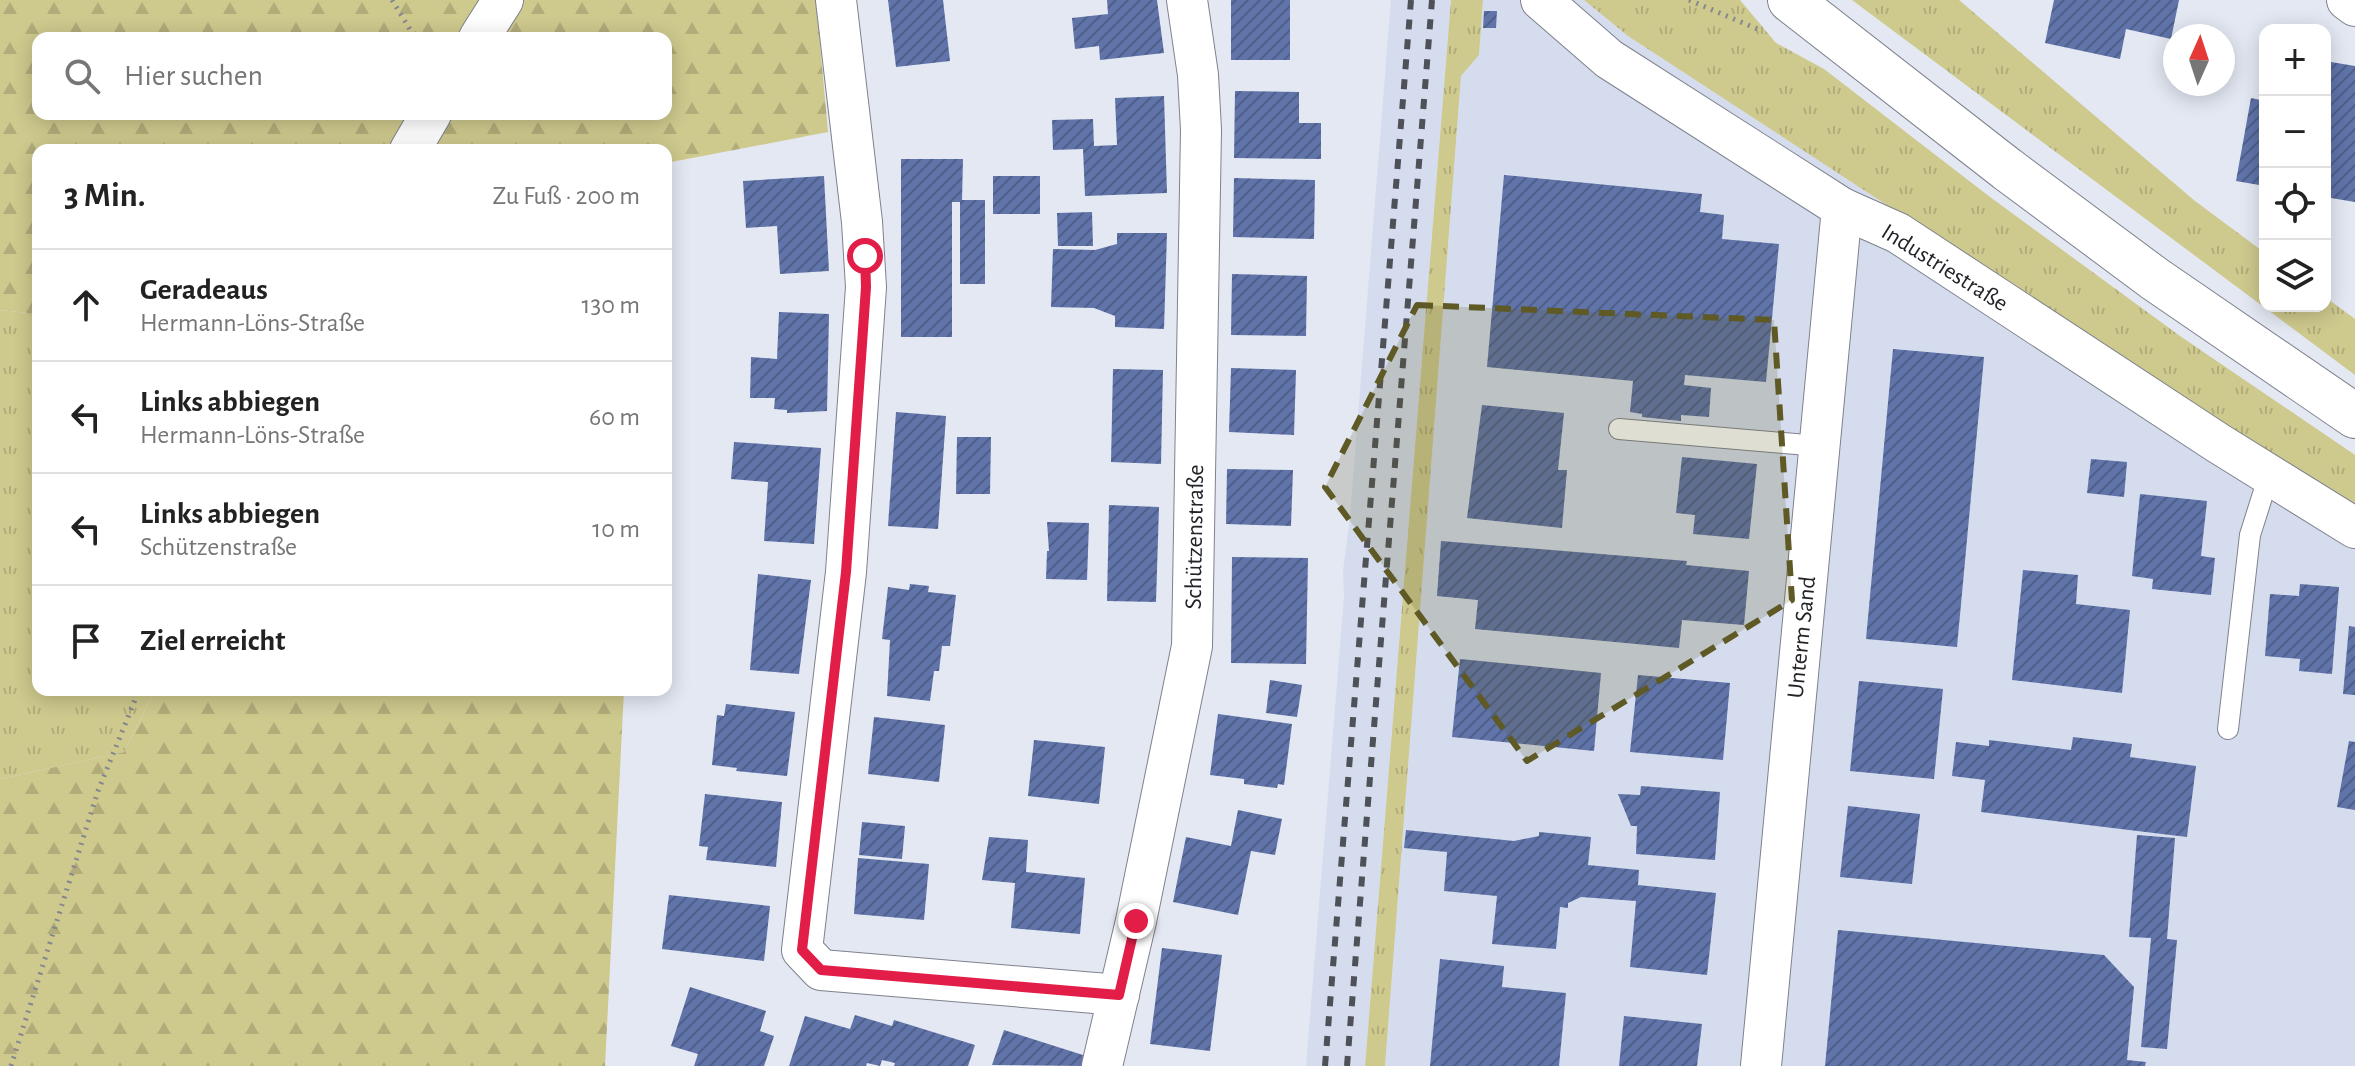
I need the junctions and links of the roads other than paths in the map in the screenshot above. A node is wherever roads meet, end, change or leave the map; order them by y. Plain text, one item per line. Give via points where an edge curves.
1 (503, 0) edge
2 (836, 0) edge
3 (1187, 0) edge
4 (1541, 0) edge
5 (1790, 0) edge
6 (2347, 0) edge
7 (2355, 6) edge
8 (483, 32) edge
9 (428, 120) edge
10 (414, 144) edge
11 (1842, 208) junction
12 (2355, 416) edge
13 (1619, 429) dead end
14 (1819, 446) junction
15 (2269, 475) junction
16 (2355, 528) edge
17 (2228, 729) dead end
18 (1119, 995) junction
19 (1102, 1066) edge
20 (1761, 1066) edge

1 - 8 street
2 - 18 street via 866,287 846,572 802,950 821,970
3 - 18 street, Schützenstraße via 1201,130 1192,646
4 - 11 street, Industriestraße via 1609,59
5 - 12 main road via 2044,197
6 - 7 street
9 - 10 street
11 - 14 street, Unterm Sand
11 - 15 street, Industriestraße via 1898,233
13 - 14 lane
14 - 20 street, Unterm Sand
15 - 16 street, Industriestraße
15 - 17 lane via 2250,535
18 - 19 street, Schützenstraße

